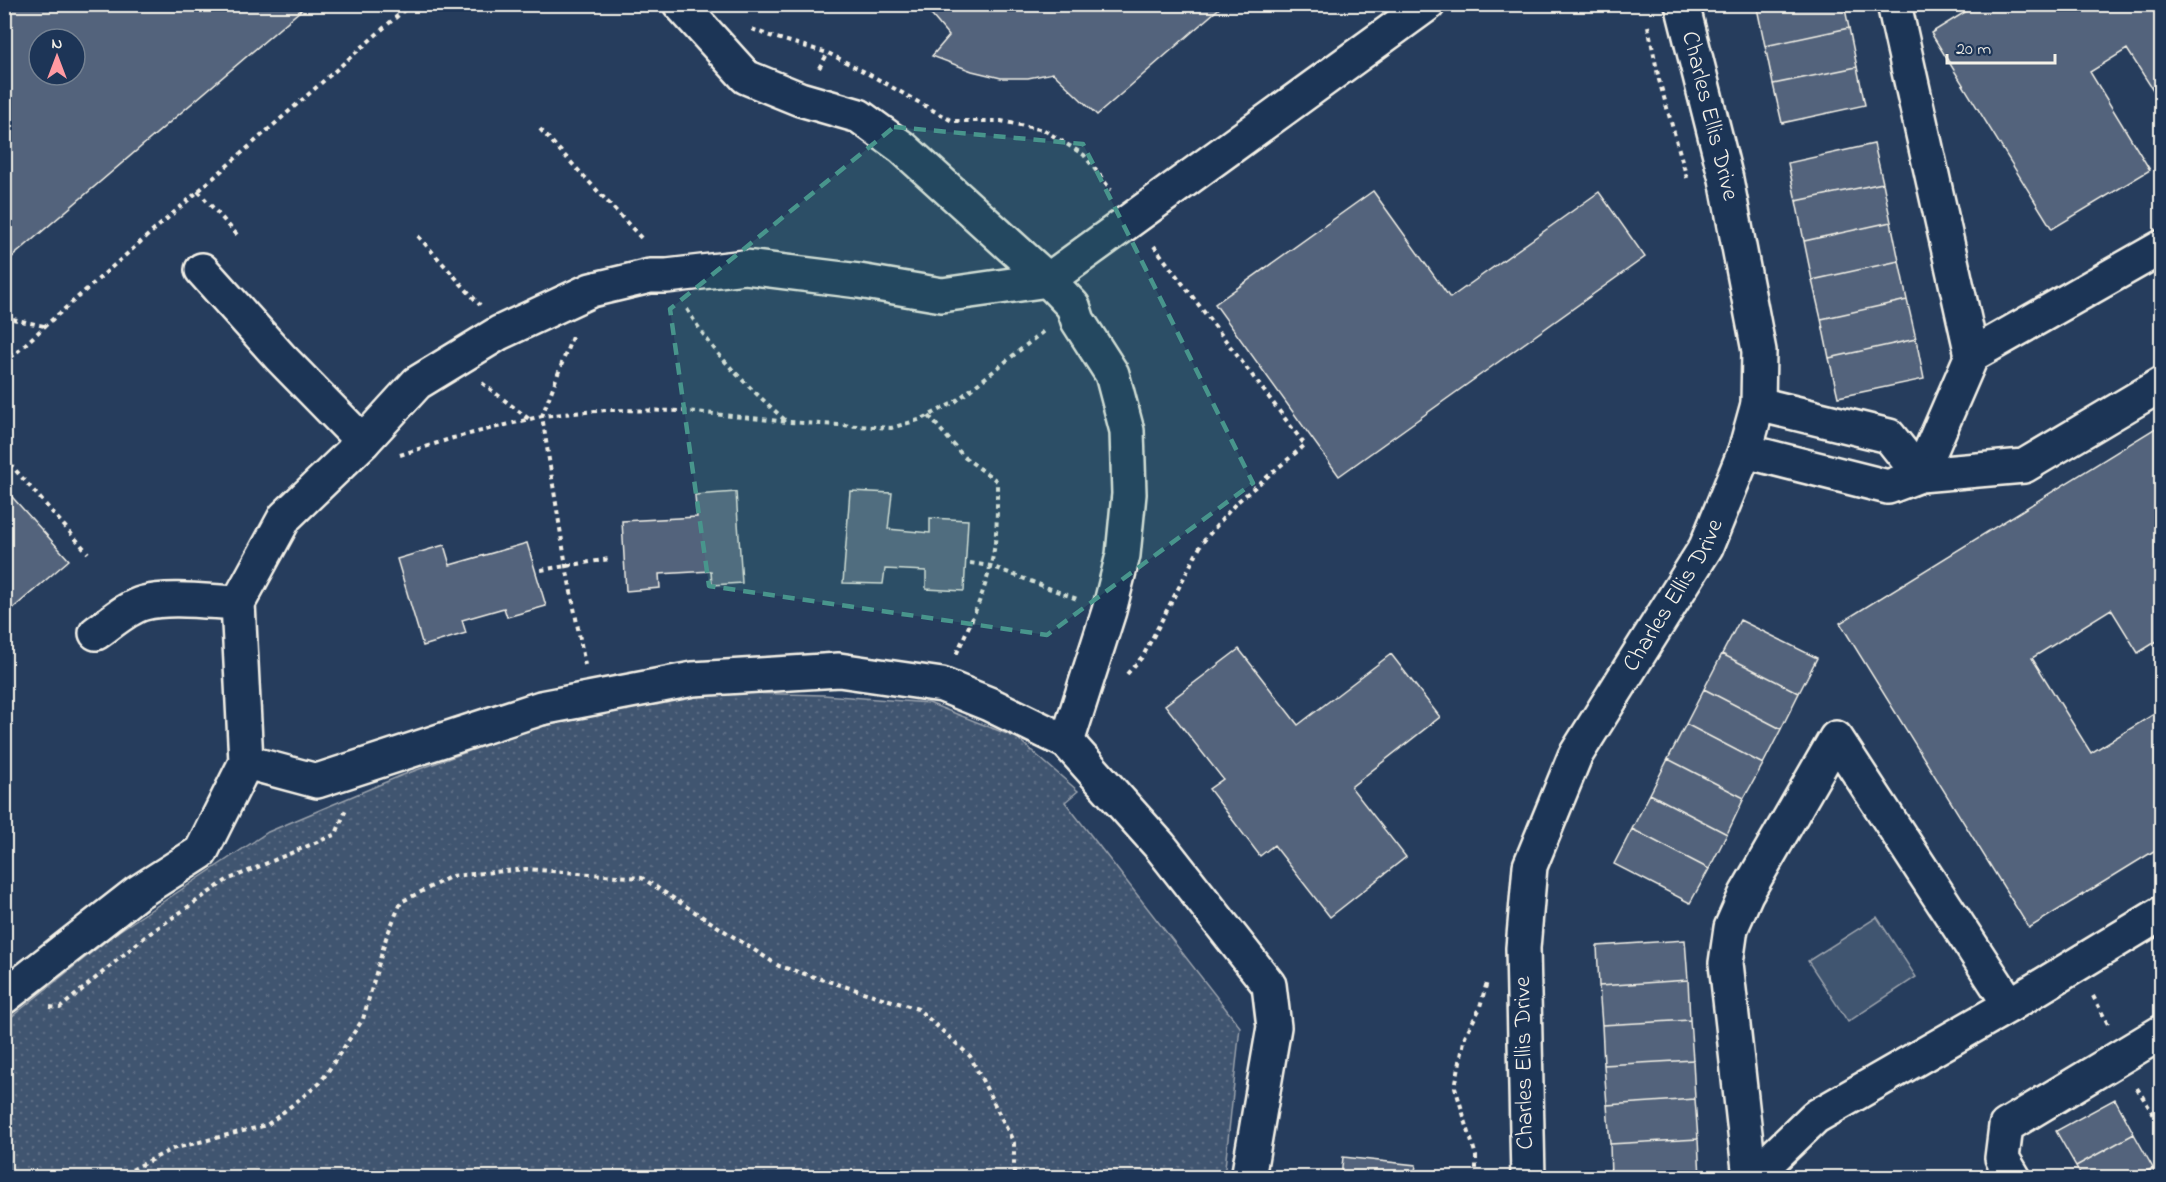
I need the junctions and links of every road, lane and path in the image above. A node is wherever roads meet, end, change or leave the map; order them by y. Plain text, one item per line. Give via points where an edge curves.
1 (411, 4) edge
2 (680, 4) edge
3 (1428, 4) edge
4 (1682, 4) edge
5 (1894, 4) edge
6 (1646, 15) dead end
7 (744, 26) dead end
8 (828, 54) junction
9 (800, 99) junction
10 (540, 129) dead end
11 (1688, 181) dead end
12 (198, 191) junction
13 (1133, 218) junction
14 (418, 236) dead end
15 (239, 237) dead end
16 (645, 242) dead end
17 (2162, 247) edge
18 (202, 270) dead end
19 (667, 276) junction
20 (1048, 280) junction
21 (591, 290) junction
22 (1073, 306) junction
23 (483, 308) dead end
24 (4, 317) edge
25 (45, 326) junction
26 (1972, 355) junction
27 (454, 361) junction
28 (4, 364) edge
29 (2162, 384) edge
30 (1758, 404) junction
31 (542, 416) junction
32 (929, 416) junction
33 (529, 419) junction
34 (788, 422) junction
35 (363, 442) junction
36 (1745, 451) junction
37 (398, 456) dead end
38 (4, 457) edge
39 (1920, 475) junction
40 (88, 553) dead end
41 (609, 559) dead end
42 (970, 563) dead end
43 (566, 566) junction
44 (991, 566) junction
45 (541, 570) dead end
46 (238, 603) junction
47 (1108, 611) junction
48 (96, 633) dead end
49 (1120, 682) dead end
50 (942, 685) junction
51 (591, 698) junction
52 (1067, 742) junction
53 (246, 762) junction
54 (363, 767) junction
55 (2162, 913) edge
56 (2076, 965) junction
57 (1488, 978) dead end
58 (4, 997) edge
59 (2010, 1005) junction
60 (49, 1007) dead end
61 (2162, 1032) edge
62 (2122, 1055) junction
63 (2162, 1128) edge
64 (116, 1178) edge
65 (1014, 1178) edge
66 (1248, 1178) edge
67 (1476, 1178) edge
68 (1527, 1178) edge
69 (1751, 1178) edge
70 (2014, 1178) edge

1 - 12 path
2 - 9 street via 746,77
3 - 13 street
4 - 30 street, Charles Ellis Drive via 1726,179 1757,339
5 - 26 street
6 - 11 path via 1659,80
7 - 8 path
8 - 9 path
8 - 13 path via 952,121 1001,121 1044,130 1084,155
9 - 20 street via 859,116 911,156
10 - 16 path
12 - 15 path
12 - 25 path
13 - 20 street
13 - 49 path via 1305,445 1236,503 1202,543 1143,657
14 - 23 path
17 - 26 street
18 - 35 street
19 - 20 street via 745,267 942,295
19 - 21 street via 650,276
19 - 34 path via 715,352
20 - 22 street
21 - 27 street via 499,333
21 - 31 path
22 - 32 path via 955,402
22 - 47 street via 1078,321 1112,374 1127,431 1129,494 1123,555
24 - 25 path
25 - 28 path
26 - 39 street
27 - 33 path
27 - 35 street via 417,383
29 - 39 street via 2024,466
30 - 36 street, Charles Ellis Drive
30 - 39 street via 1889,436
31 - 33 path
31 - 34 path via 607,410 686,411
31 - 43 path
32 - 34 path via 891,428
32 - 44 path via 964,457 997,481 997,524
33 - 37 path
35 - 46 street via 285,517
36 - 39 street via 1888,487
36 - 68 street, Charles Ellis Drive via 1706,547 1575,756 1530,866 1523,948
38 - 40 path
41 - 43 path
42 - 44 path
43 - 45 path
43 - 51 path
44 - 47 path
44 - 50 path via 977,608
46 - 48 street via 143,603
46 - 53 street
47 - 52 street
50 - 51 street via 839,670 693,679
50 - 52 street
51 - 54 street via 541,708
52 - 66 street via 1160,846 1269,985 1274,1027
53 - 54 street via 317,781
53 - 58 street via 201,852 137,893
54 - 60 path via 336,834 227,880 146,936 60,1008
55 - 56 street
56 - 59 street
56 - 62 path
57 - 67 path via 1479,1010 1465,1036 1455,1087 1476,1156
59 - 69 street via 1815,1117
59 - 69 street via 1836,738 1746,894 1731,928 1726,963
61 - 62 street
62 - 63 path
62 - 70 street via 2006,1126 2002,1158
64 - 65 path via 172,1149 267,1125 320,1083 363,1018 386,938 401,902 452,876 526,869 642,878 779,966 918,1009 970,1056 1014,1143

